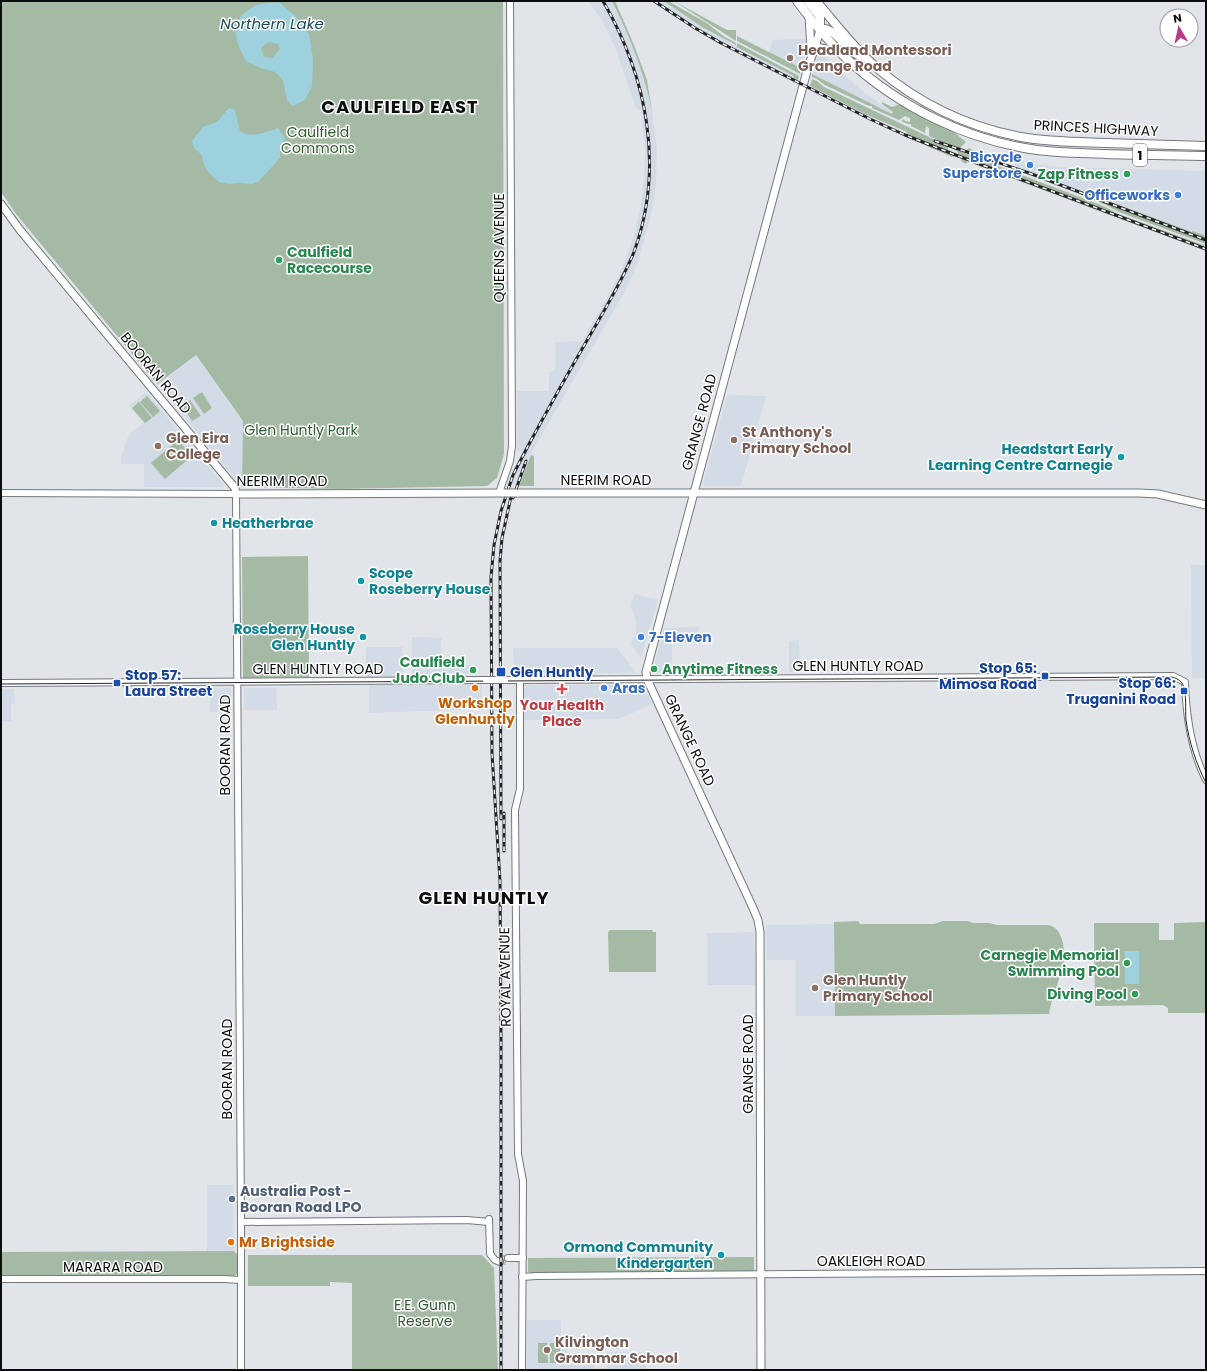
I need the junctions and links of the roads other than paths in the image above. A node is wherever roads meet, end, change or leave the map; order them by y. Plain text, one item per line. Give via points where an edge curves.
1 (510, 1) edge
2 (797, 1) edge
3 (806, 1) edge
4 (816, 1) edge
5 (809, 16) junction
6 (820, 29) junction
7 (813, 47) junction
8 (840, 52) junction
9 (865, 57) junction
10 (1206, 146) edge
11 (1206, 156) edge
12 (2, 207) edge
13 (502, 493) junction
14 (694, 493) junction
15 (2, 494) edge
16 (236, 494) junction
17 (1206, 505) edge
18 (648, 679) junction
19 (520, 680) junction
20 (237, 681) junction
21 (1, 683) edge
22 (1206, 780) edge
23 (241, 1222) junction
24 (500, 1260) dead end
25 (508, 1260) tunnel mouth
26 (523, 1260) junction
27 (1206, 1271) edge
28 (761, 1275) junction
29 (522, 1276) junction
30 (241, 1278) junction
31 (1, 1280) edge
32 (241, 1370) edge
33 (522, 1370) edge
34 (761, 1370) edge

1 - 13 street, QUEENS AVENUE via 512,450
2 - 5 highway, PRINCES HIGHWAY / 1
3 - 6 highway via 820,18
4 - 9 highway, PRINCES HIGHWAY / 1
5 - 6 highway, PRINCES HIGHWAY / 1
5 - 7 main road
6 - 7 main road, GRANGE ROAD
6 - 8 highway, PRINCES HIGHWAY / 1
6 - 9 highway via 829,30 856,54
7 - 8 main road
7 - 14 main road, GRANGE ROAD
8 - 11 highway, PRINCES HIGHWAY / 1 via 881,86 912,106 958,129 994,141 1056,152
9 - 10 highway, PRINCES HIGHWAY / 1 via 894,82 918,98 958,118 1001,132 1065,142
12 - 16 main road, BOORAN ROAD via 235,488
13 - 14 main road, NEERIM ROAD, bridge
13 - 16 main road, NEERIM ROAD
14 - 17 main road, NEERIM ROAD via 1139,493 1158,494
14 - 18 main road, GRANGE ROAD via 647,664
15 - 16 street, NEERIM ROAD
16 - 20 street, BOORAN ROAD
18 - 19 street, GLEN HUNTLY ROAD
18 - 22 street, GLEN HUNTLY ROAD via 1171,676 1185,682 1190,735
18 - 28 main road, GRANGE ROAD via 759,926
19 - 20 street, GLEN HUNTLY ROAD, bridge
19 - 26 street, ROYAL AVENUE via 520,789 515,810 515,834 518,1154 523,1181
20 - 21 street, GLEN HUNTLY ROAD
20 - 23 street, BOORAN ROAD
23 - 24 street via 489,1220 490,1248
23 - 30 street, BOORAN ROAD
25 - 26 street
26 - 29 street, ROYAL AVENUE
27 - 28 street, OAKLEIGH ROAD
28 - 29 street, OAKLEIGH ROAD
28 - 34 main road, GRANGE ROAD
29 - 33 street, ROYAL AVENUE
30 - 31 street, MARARA ROAD
30 - 32 street, BOORAN ROAD

